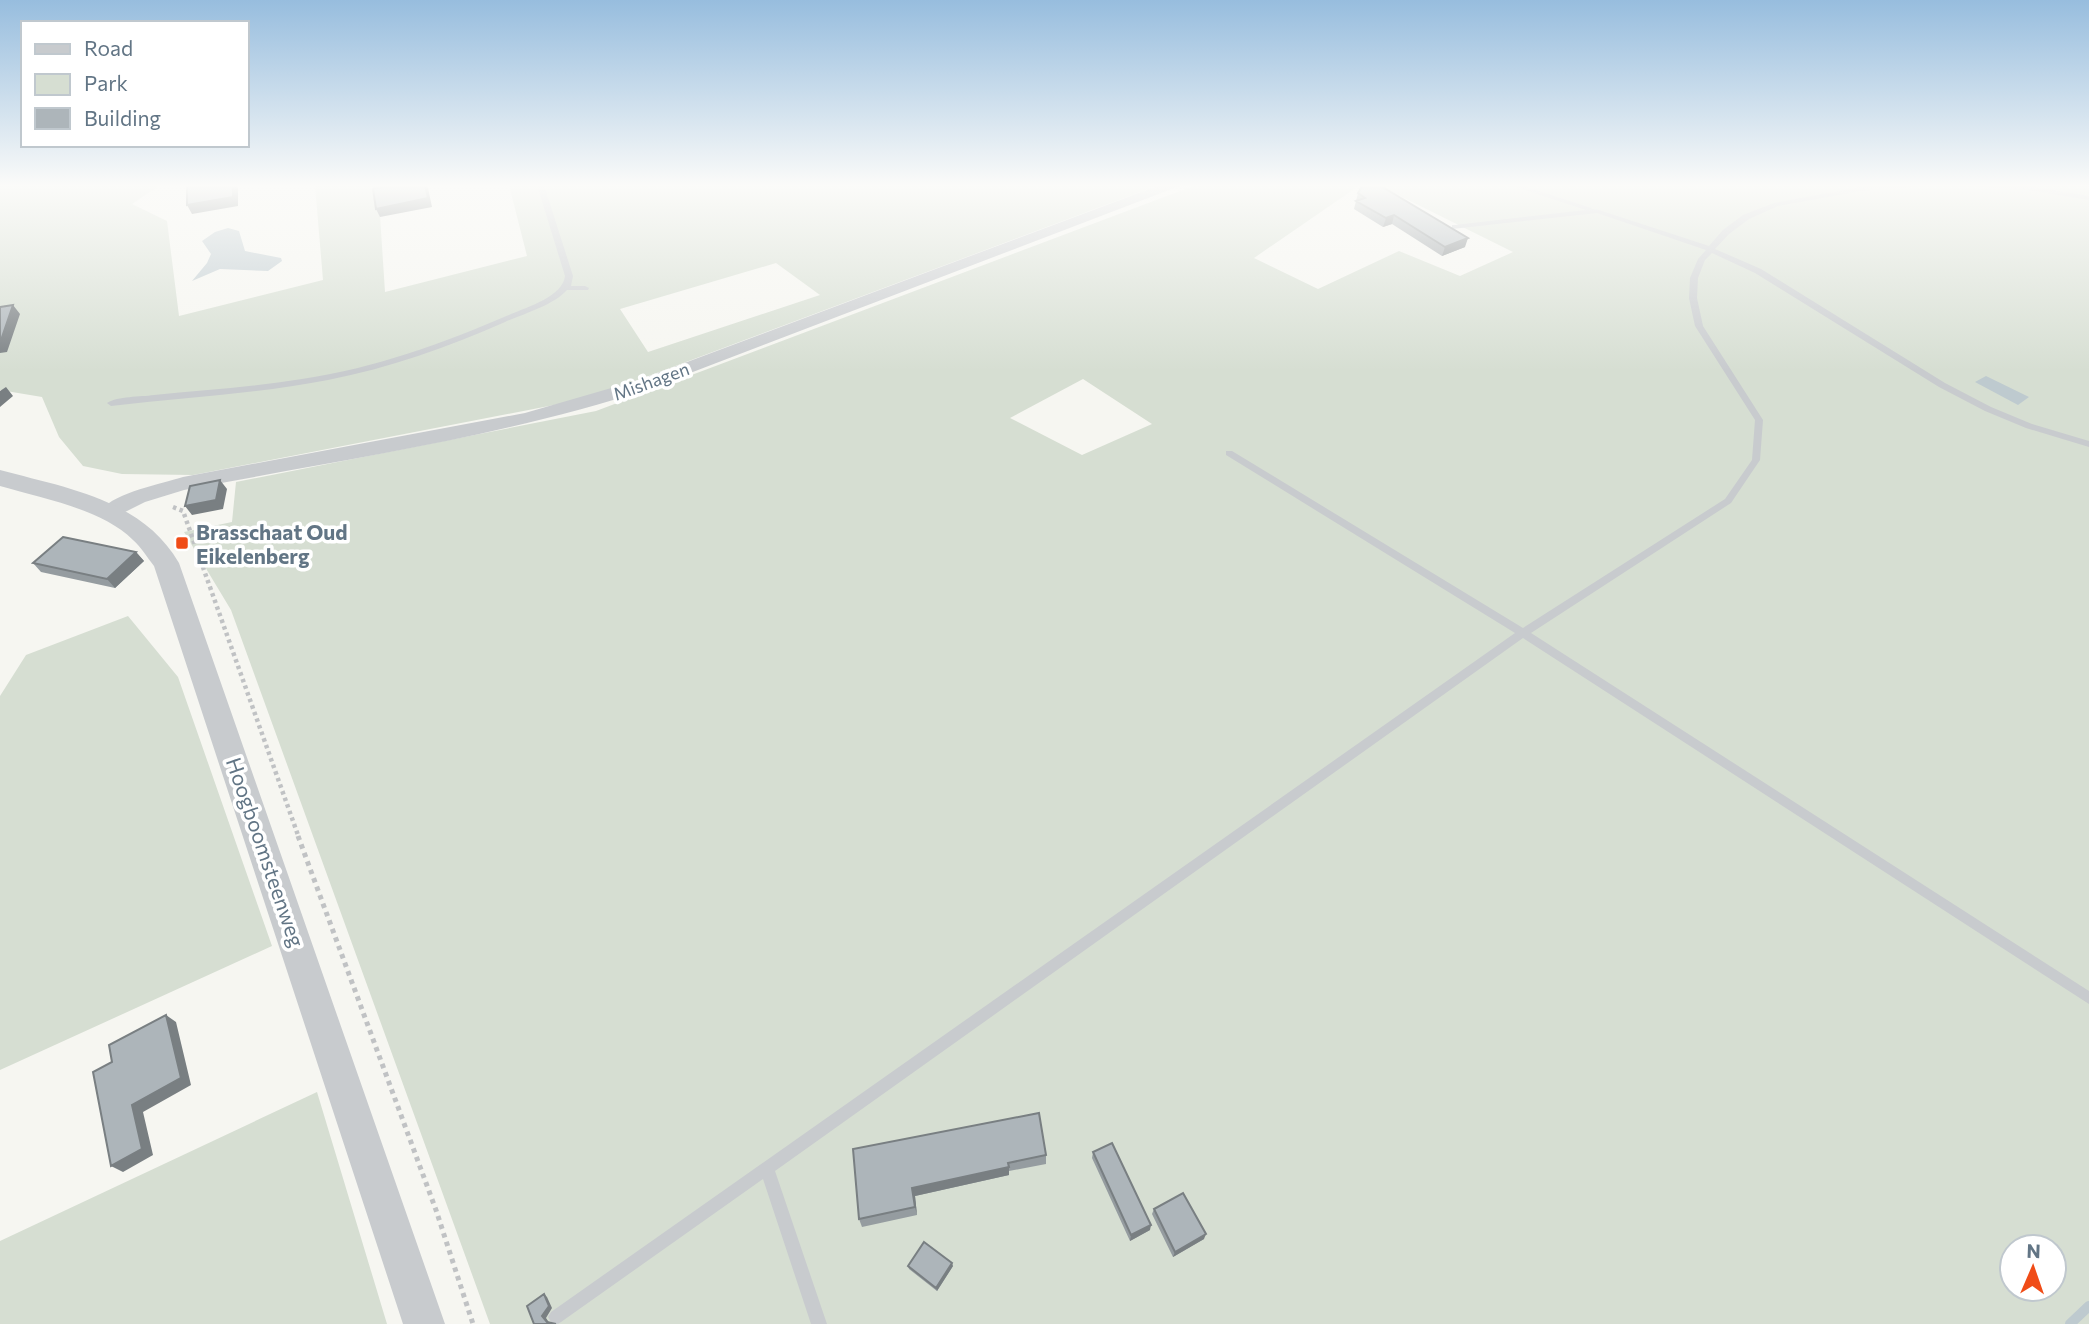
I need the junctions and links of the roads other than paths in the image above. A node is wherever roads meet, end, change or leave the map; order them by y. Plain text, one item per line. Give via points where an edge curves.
1 (560, 247) edge
2 (1010, 247) edge
3 (1703, 247) edge
4 (1712, 247) edge
5 (1710, 249) junction
6 (565, 288) junction
7 (586, 288) dead end
8 (111, 402) dead end
9 (2089, 444) edge
10 (1229, 453) dead end
11 (0, 478) edge
12 (138, 497) joint
13 (109, 513) junction
14 (1523, 633) junction
15 (2089, 998) edge
16 (767, 1169) junction
17 (556, 1317) dead end
18 (424, 1324) edge
19 (819, 1324) edge

1 - 6 lane via 569,276
2 - 12 street, Mishagen via 581,405 253,469
3 - 5 lane
4 - 5 lane
5 - 9 lane via 1758,271 1942,385 2029,426
5 - 14 lane via 1693,278 1693,299 1699,326 1759,420 1756,460 1728,501
6 - 7 lane
6 - 8 lane via 514,316 419,352 332,377
10 - 14 lane
11 - 13 street, Hoogboomsteenweg
12 - 13 street, Mishagen
13 - 18 street, Hoogboomsteenweg via 142,533 173,580
14 - 15 lane
14 - 16 lane
16 - 17 lane
16 - 19 lane

